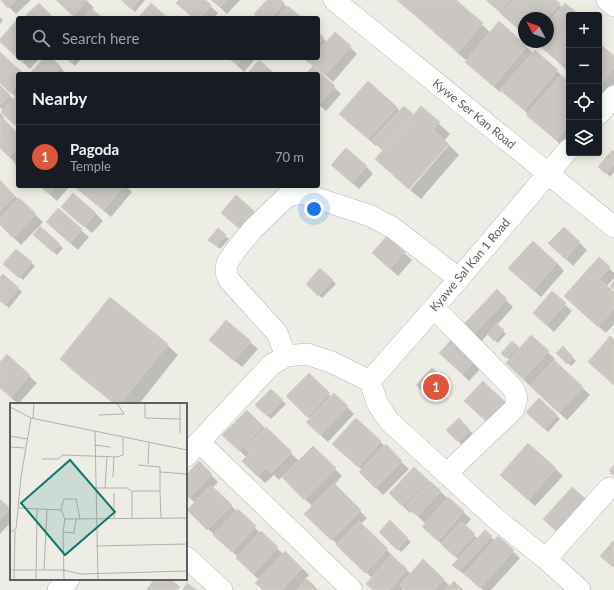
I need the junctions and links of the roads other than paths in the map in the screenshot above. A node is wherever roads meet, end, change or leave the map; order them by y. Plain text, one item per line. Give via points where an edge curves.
1 (334, 0) edge
2 (607, 0) edge
3 (614, 6) edge
4 (614, 96) edge
5 (602, 110) edge
6 (566, 152) edge
7 (548, 173) junction
8 (614, 227) edge
9 (458, 278) junction
10 (434, 308) junction
11 (286, 356) junction
12 (370, 381) junction
13 (193, 449) edge
14 (446, 474) junction
15 (609, 488) dead end
16 (187, 558) edge
17 (546, 559) junction
18 (68, 580) edge
19 (58, 590) edge
20 (222, 590) edge
21 (352, 590) edge
22 (580, 590) edge

1 - 7 street, Kywe Ser Kan Road
2 - 3 street
4 - 5 street
6 - 7 street, Kyawe Sal Kan 1 Road
7 - 8 street, Kywe Ser Kan Road
7 - 9 street, Kyawe Sal Kan 1 Road
9 - 10 street, Kyawe Sal Kan 1 Road
9 - 11 street via 393,228 372,216 301,193 286,197 238,247 227,263 226,272 229,280 278,333
10 - 12 street, Kyawe Sal Kan 1 Road
10 - 14 street via 511,386 518,400 514,409
11 - 12 street via 307,354 331,362
11 - 13 street via 271,365
12 - 14 street via 377,403 389,421
13 - 21 street
14 - 17 street
15 - 17 street
16 - 20 street
17 - 22 street
18 - 19 street

